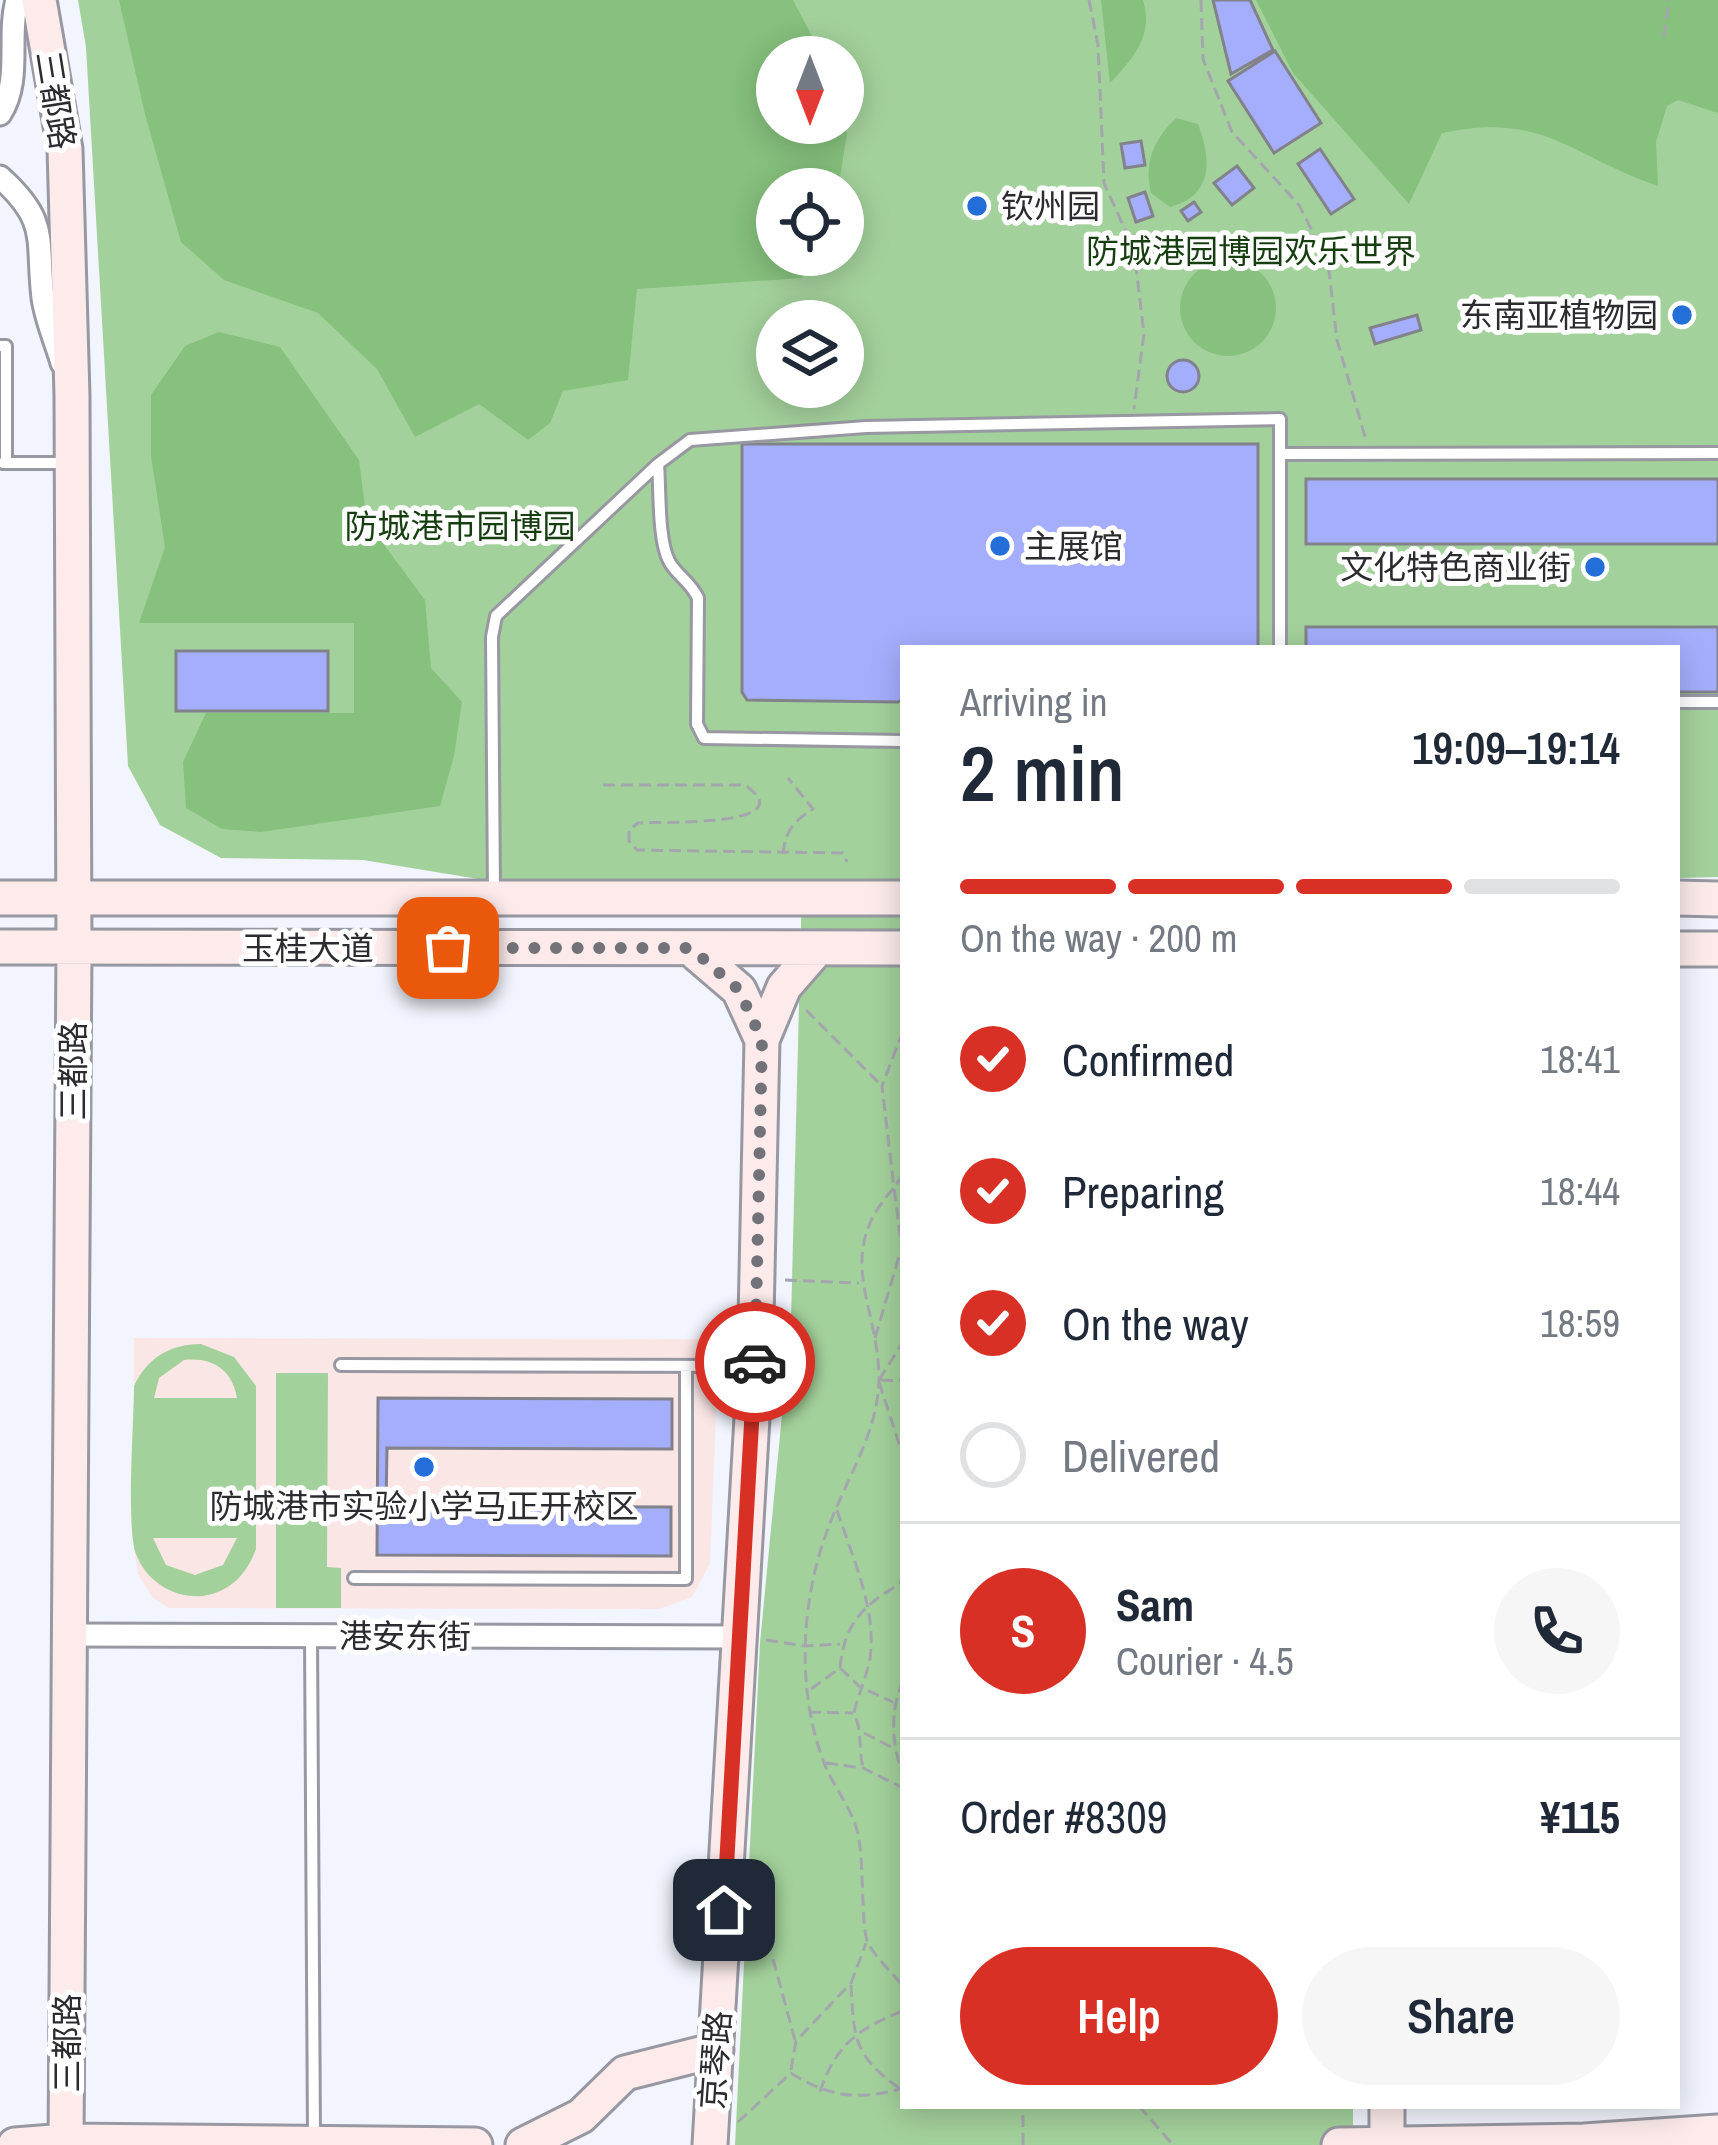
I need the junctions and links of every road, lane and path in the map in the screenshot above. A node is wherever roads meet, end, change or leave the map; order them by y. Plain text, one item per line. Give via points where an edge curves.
1 (17, 0) edge
2 (39, 0) edge
3 (1089, 0) edge
4 (1201, 0) edge
5 (1670, 0) edge
6 (1664, 37) dead end
7 (0, 114) edge
8 (0, 177) edge
9 (0, 346) edge
10 (72, 396) junction
11 (1132, 423) junction
12 (1370, 453) junction
13 (1718, 453) edge
14 (1280, 454) junction
15 (3, 463) edge
16 (73, 463) junction
17 (658, 464) junction
18 (1280, 645) edge
19 (1680, 702) edge
20 (1718, 702) edge
21 (900, 741) edge
22 (788, 778) dead end
23 (603, 785) dead end
24 (783, 854) junction
25 (847, 862) dead end
26 (0, 898) edge
27 (74, 898) junction
28 (494, 898) junction
29 (900, 898) edge
30 (1680, 898) edge
31 (1718, 899) edge
32 (0, 947) edge
33 (74, 947) junction
34 (494, 948) junction
35 (691, 948) junction
36 (818, 948) junction
37 (900, 948) edge
38 (1680, 949) edge
39 (1718, 949) edge
40 (784, 987) junction
41 (900, 1039) edge
42 (762, 1040) junction
43 (882, 1086) junction
44 (900, 1179) edge
45 (894, 1188) junction
46 (900, 1245) edge
47 (900, 1258) edge
48 (757, 1279) junction
49 (861, 1283) junction
50 (874, 1341) junction
51 (900, 1347) edge
52 (341, 1366) dead end
53 (686, 1366) junction
54 (755, 1366) junction
55 (879, 1380) junction
56 (900, 1381) edge
57 (900, 1446) edge
58 (837, 1509) junction
59 (354, 1579) dead end
60 (900, 1587) edge
61 (867, 1603) junction
62 (70, 1635) junction
63 (311, 1636) junction
64 (741, 1636) junction
65 (842, 1644) junction
66 (805, 1646) junction
67 (840, 1668) junction
68 (860, 1687) junction
69 (900, 1687) edge
70 (808, 1691) junction
71 (893, 1702) junction
72 (809, 1712) junction
73 (854, 1713) junction
74 (863, 1732) junction
75 (894, 1748) junction
76 (824, 1762) junction
77 (900, 1767) edge
78 (863, 1768) junction
79 (900, 1786) edge
80 (867, 1941) junction
81 (773, 1959) dead end
82 (900, 1982) edge
83 (851, 1983) junction
84 (900, 2012) edge
85 (854, 2037) junction
86 (796, 2042) junction
87 (716, 2050) junction
88 (790, 2073) junction
89 (900, 2087) edge
90 (900, 2088) edge
91 (820, 2092) junction
92 (1023, 2109) edge
93 (1142, 2109) edge
94 (1387, 2109) edge
95 (1718, 2132) edge
96 (719, 2138) edge
97 (314, 2141) junction
98 (66, 2143) edge
99 (1387, 2144) edge
100 (15, 2145) edge
101 (476, 2145) edge
102 (523, 2145) edge
103 (1023, 2145) edge
104 (1173, 2145) edge
105 (1340, 2145) edge

1 - 7 street via 14,70
2 - 10 main road, 三都路 via 65,149
3 - 11 path via 1104,183 1135,250 1144,334
4 - 12 path via 1203,59 1232,131 1299,205 1328,262 1337,340
5 - 6 path
8 - 10 street via 40,228 44,302
9 - 15 lane
10 - 16 main road, 三都路
11 - 14 lane via 1280,419
11 - 17 lane via 866,427 690,440
12 - 13 lane
12 - 14 lane
14 - 18 lane
15 - 16 lane
16 - 27 main road, 三都路
17 - 21 lane via 665,554 698,598 704,738
17 - 28 lane via 496,616
19 - 20 lane
22 - 24 path via 813,809 784,837
23 - 24 path via 745,785 757,801 744,817 638,823 629,841 652,853
24 - 25 path via 842,853
26 - 27 main road, 玉桂大道
27 - 28 main road, 玉桂大道
27 - 33 main road, 三都路
28 - 29 main road, 玉桂大道
28 - 34 main road
30 - 31 main road
32 - 33 main road, 玉桂大道
33 - 34 main road, 玉桂大道
33 - 62 main road, 三都路
34 - 35 main road, 玉桂大道
35 - 36 main road, 玉桂大道
35 - 42 main road via 739,990
36 - 37 main road, 玉桂大道
36 - 40 main road
38 - 39 main road
40 - 42 main road
40 - 43 path
41 - 43 path
42 - 48 main road, 京琴路
43 - 45 path
44 - 45 path
45 - 46 path
45 - 49 path via 874,1210
47 - 50 path
48 - 49 path
48 - 54 main road, 京琴路
49 - 50 path
50 - 55 path
51 - 55 path
52 - 53 lane
53 - 54 lane
53 - 59 lane via 686,1579
54 - 64 main road, 京琴路
55 - 56 path
55 - 57 path
55 - 58 path via 869,1432
58 - 61 path
58 - 66 path
60 - 61 path
61 - 65 path
61 - 68 path via 870,1662
62 - 63 street, 港安东街
62 - 98 main road, 三都路
63 - 64 street, 港安东街
63 - 97 lane
64 - 66 path
64 - 87 main road, 京琴路
65 - 66 path
65 - 67 path
66 - 70 path
67 - 68 path
67 - 70 path
68 - 71 path
68 - 73 path
69 - 71 path
70 - 72 path
71 - 75 path
72 - 73 path
72 - 76 path
73 - 74 path
74 - 75 path
74 - 78 path
75 - 77 path
76 - 78 path
76 - 80 path via 856,1828
78 - 79 path
80 - 82 path
80 - 83 path
81 - 86 path
83 - 85 path
83 - 86 path
84 - 85 path
85 - 89 path via 874,2070
85 - 91 path via 831,2059
86 - 88 path
87 - 96 main road, 京琴路
87 - 102 main road via 625,2073 581,2116
88 - 91 path
88 - 96 path
90 - 91 path
92 - 103 path
93 - 104 path
94 - 99 main road
95 - 99 main road
97 - 98 main road
97 - 101 main road
98 - 100 main road
99 - 105 main road

